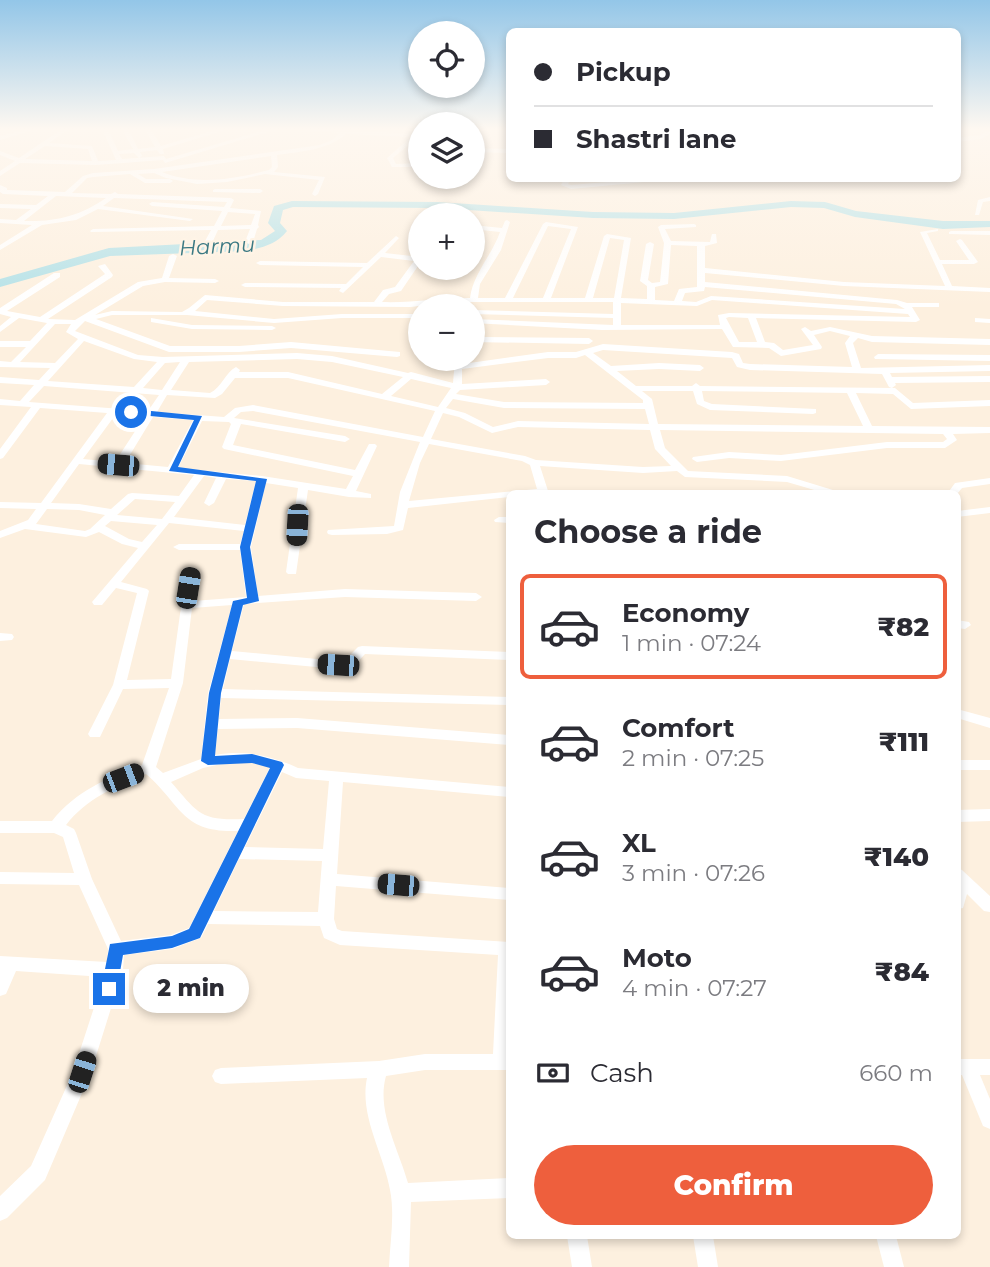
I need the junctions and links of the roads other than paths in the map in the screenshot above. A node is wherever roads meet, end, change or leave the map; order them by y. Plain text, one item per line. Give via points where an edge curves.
1 (73, 188) edge
2 (201, 188) edge
3 (217, 188) edge
4 (318, 188) edge
5 (204, 190) junction
6 (1, 191) edge
7 (260, 191) dead end
8 (68, 193) junction
9 (54, 194) junction
10 (116, 194) junction
11 (315, 194) dead end
12 (165, 195) junction
13 (990, 199) edge
14 (152, 204) junction
15 (0, 206) edge
16 (37, 207) junction
17 (99, 207) junction
18 (223, 209) junction
19 (138, 211) junction
20 (977, 214) dead end
21 (260, 216) junction
22 (190, 219) dead end
23 (219, 219) junction
24 (0, 221) edge
25 (18, 222) junction
26 (39, 223) junction
27 (694, 226) dead end
28 (256, 227) junction
29 (485, 228) edge
30 (215, 229) junction
31 (936, 230) dead end
32 (93, 231) dead end
33 (118, 233) junction
34 (951, 233) dead end
35 (990, 233) edge
36 (714, 235) dead end
37 (0, 236) edge
38 (14, 237) junction
39 (396, 238) dead end
40 (960, 241) dead end
41 (248, 242) dead end
42 (208, 243) dead end
43 (668, 243) junction
44 (650, 244) dead end
45 (701, 244) junction
46 (0, 248) edge
47 (378, 255) junction
48 (173, 256) dead end
49 (408, 258) edge
50 (939, 262) junction
51 (260, 263) dead end
52 (368, 265) junction
53 (102, 266) dead end
54 (485, 269) edge
55 (700, 270) junction
56 (57, 275) dead end
57 (408, 275) edge
58 (165, 280) junction
59 (246, 285) dead end
60 (651, 285) junction
61 (346, 286) junction
62 (699, 287) junction
63 (950, 289) junction
64 (990, 290) edge
65 (205, 297) junction
66 (547, 298) junction
67 (724, 298) junction
68 (508, 299) junction
69 (589, 299) junction
70 (485, 300) edge
71 (617, 300) junction
72 (651, 301) junction
73 (335, 303) junction
74 (377, 303) junction
75 (677, 303) junction
76 (408, 304) edge
77 (936, 305) dead end
78 (908, 309) junction
79 (0, 312) edge
80 (485, 312) edge
81 (129, 313) junction
82 (187, 313) junction
83 (17, 316) junction
84 (616, 316) junction
85 (751, 316) junction
86 (797, 317) junction
87 (87, 319) junction
88 (41, 320) junction
89 (978, 320) dead end
90 (408, 321) edge
91 (990, 321) edge
92 (53, 322) junction
93 (77, 322) junction
94 (485, 322) edge
95 (725, 327) junction
96 (275, 328) dead end
97 (588, 328) junction
98 (617, 328) junction
99 (1, 329) edge
100 (808, 334) junction
101 (855, 336) junction
102 (83, 338) junction
103 (485, 341) edge
104 (945, 341) junction
105 (990, 342) edge
106 (0, 344) edge
107 (32, 344) junction
108 (762, 345) junction
109 (589, 348) junction
110 (397, 354) dead end
111 (878, 357) dead end
112 (955, 358) junction
113 (990, 358) edge
114 (186, 359) junction
115 (246, 359) junction
116 (163, 360) junction
117 (485, 360) edge
118 (0, 364) edge
119 (13, 365) junction
120 (58, 366) junction
121 (700, 368) dead end
122 (990, 368) edge
123 (610, 369) junction
124 (858, 370) junction
125 (457, 371) edge
126 (231, 375) junction
127 (411, 375) junction
128 (887, 376) junction
129 (990, 379) edge
130 (0, 380) edge
131 (546, 382) dead end
132 (43, 383) junction
133 (696, 386) junction
134 (637, 388) junction
135 (850, 390) junction
136 (136, 391) junction
137 (895, 391) junction
138 (453, 392) junction
139 (164, 393) junction
140 (385, 397) junction
141 (0, 402) edge
142 (990, 402) edge
143 (23, 403) junction
144 (37, 405) junction
145 (649, 406) junction
146 (440, 410) junction
147 (113, 411) junction
148 (813, 411) dead end
149 (150, 413) junction
150 (199, 418) junction
151 (229, 420) junction
152 (654, 427) junction
153 (869, 429) junction
154 (990, 430) edge
155 (947, 432) junction
156 (345, 439) dead end
157 (426, 441) junction
158 (372, 446) dead end
159 (0, 456) edge
160 (697, 459) dead end
161 (77, 461) junction
162 (534, 463) junction
163 (118, 465) junction
164 (679, 468) junction
165 (172, 469) junction
166 (202, 472) junction
167 (223, 474) junction
168 (358, 474) junction
169 (262, 479) junction
170 (990, 481) edge
171 (303, 486) junction
172 (542, 490) edge
173 (825, 490) edge
174 (955, 490) edge
175 (349, 494) junction
176 (506, 494) edge
177 (367, 496) dead end
178 (181, 499) junction
179 (209, 503) dead end
180 (0, 505) edge
181 (403, 505) junction
182 (42, 506) junction
183 (990, 510) edge
184 (961, 514) edge
185 (111, 515) junction
186 (166, 521) junction
187 (27, 526) junction
188 (98, 527) junction
189 (247, 528) junction
190 (332, 532) dead end
191 (0, 535) edge
192 (145, 546) junction
193 (179, 547) dead end
194 (245, 547) junction
195 (191, 571) dead end
196 (292, 572) dead end
197 (113, 584) junction
198 (476, 597) dead end
199 (98, 601) dead end
200 (239, 601) junction
201 (253, 601) junction
202 (186, 605) junction
203 (226, 655) junction
204 (506, 656) edge
205 (177, 683) junction
206 (119, 685) junction
207 (215, 693) junction
208 (506, 701) edge
209 (961, 714) edge
210 (990, 723) edge
211 (212, 724) junction
212 (95, 734) dead end
213 (506, 740) edge
214 (208, 761) junction
215 (278, 765) junction
216 (961, 765) edge
217 (990, 765) edge
218 (148, 768) junction
219 (336, 777) junction
220 (164, 779) junction
221 (506, 792) edge
222 (990, 815) edge
223 (961, 816) edge
224 (248, 825) junction
225 (0, 827) edge
226 (56, 827) junction
227 (233, 853) junction
228 (329, 855) junction
229 (0, 878) edge
230 (961, 878) edge
231 (84, 879) junction
232 (328, 879) junction
233 (506, 894) edge
234 (990, 906) edge
235 (204, 916) junction
236 (326, 919) junction
237 (190, 936) joint
238 (116, 949) junction
239 (506, 949) edge
240 (6, 963) edge
241 (115, 970) junction
242 (0, 989) edge
243 (506, 1062) edge
244 (962, 1067) edge
245 (990, 1067) edge
246 (379, 1069) junction
247 (221, 1076) dead end
248 (990, 1120) edge
249 (506, 1188) edge
250 (400, 1193) junction
251 (4, 1201) edge
252 (577, 1239) edge
253 (703, 1239) edge
254 (887, 1239) edge
255 (400, 1267) edge
256 (582, 1267) edge
257 (708, 1267) edge
258 (894, 1267) edge

1 - 8 street
2 - 5 street
3 - 5 street
4 - 11 street
5 - 7 street
6 - 9 street
8 - 9 street
8 - 10 street
9 - 16 street
10 - 12 street
10 - 17 street
12 - 14 street
12 - 18 street via 231,200
13 - 20 street via 980,201
14 - 18 street
14 - 19 street
15 - 16 street
16 - 25 street
17 - 19 street
17 - 26 street via 70,222
18 - 21 street via 259,212
18 - 23 street
19 - 22 street
19 - 33 street via 121,220
21 - 23 street
21 - 28 street
23 - 30 street
24 - 25 street
25 - 26 street
26 - 38 street via 27,234
27 - 43 street via 661,227
28 - 30 street
28 - 41 street
29 - 54 street via 505,226
30 - 33 street
30 - 42 street
31 - 50 street via 923,232
32 - 33 street
34 - 35 street
36 - 45 street via 714,244
37 - 38 street
38 - 46 street
39 - 47 street
40 - 50 street via 974,262
43 - 45 street
43 - 60 street via 664,284
44 - 60 street via 644,281
45 - 55 street
47 - 49 street
47 - 52 street
48 - 58 street
50 - 63 street
51 - 52 street
52 - 61 street
53 - 88 street via 109,275
55 - 62 street
55 - 63 street
56 - 79 street
57 - 74 street via 398,289 386,292
58 - 65 street via 213,285
58 - 87 street via 133,287
59 - 61 street
60 - 72 street
61 - 73 street
62 - 67 street
62 - 75 street via 682,291
62 - 78 street via 832,293 842,299 897,302
63 - 64 street
65 - 73 street
65 - 82 street
66 - 68 street
66 - 68 street via 575,228 546,224
66 - 69 street
67 - 75 street via 706,298 701,304
67 - 78 street
68 - 70 street
69 - 71 street
69 - 71 street via 607,236 628,238
71 - 72 street
71 - 84 street
72 - 75 street
73 - 74 street
74 - 76 street
77 - 78 street
78 - 86 street via 914,322
79 - 83 street
80 - 84 street
81 - 82 street
81 - 87 street
81 - 96 street via 192,327
82 - 90 street via 274,321 350,316
83 - 88 street
83 - 99 street
84 - 98 street
85 - 86 street
85 - 95 street via 723,316
85 - 108 street
86 - 100 street
87 - 93 street
87 - 110 street via 169,349 291,345
88 - 92 street
89 - 91 street
92 - 93 street
92 - 107 street
93 - 102 street via 70,332
94 - 97 street
95 - 98 street
95 - 108 street via 736,345
97 - 98 street
97 - 109 street
100 - 101 street via 830,330
100 - 108 street via 818,347 781,353
101 - 104 street
101 - 124 street via 849,343
102 - 116 street
102 - 120 street
103 - 109 street
104 - 105 street
104 - 112 street
106 - 107 street
107 - 119 street
109 - 117 street
109 - 123 street
109 - 124 street via 732,355 740,365 750,367
111 - 112 street
112 - 113 street
114 - 115 street
114 - 116 street
114 - 139 street
115 - 126 street
115 - 127 street via 279,355 332,359
116 - 136 street
118 - 119 street
119 - 120 street
120 - 132 street
121 - 123 street
122 - 128 street
123 - 134 street
124 - 128 street
125 - 138 street
126 - 139 street via 212,396
126 - 140 street via 279,374
127 - 138 street
127 - 140 street
128 - 129 street
128 - 137 street
130 - 132 street
131 - 138 street
132 - 136 street
132 - 143 street
133 - 134 street
133 - 135 street
133 - 148 street via 705,406
134 - 145 street
135 - 137 street
135 - 153 street
136 - 139 street
137 - 142 street via 911,406
138 - 145 street via 504,405
138 - 146 street
139 - 149 street
140 - 146 street
141 - 143 street
143 - 144 street
144 - 147 street
144 - 159 street
145 - 152 street
146 - 152 street via 492,430 518,424
146 - 157 street
147 - 149 street
147 - 161 street
149 - 150 street
149 - 163 street
150 - 151 street
150 - 165 street
151 - 156 street
151 - 157 street via 238,410 253,408
151 - 168 street via 236,424 227,447
152 - 153 street
152 - 164 street via 660,449
153 - 155 street
154 - 155 street
155 - 160 street via 952,440 945,445 887,445 781,458 729,455
157 - 162 street
157 - 181 street
158 - 168 street
161 - 163 street
161 - 182 street
162 - 164 street via 647,471
162 - 172 street
163 - 165 street
164 - 173 street via 690,476 778,478
165 - 166 street
166 - 167 street
166 - 178 street
167 - 169 street
167 - 179 street
168 - 175 street
169 - 171 street
169 - 189 street
170 - 174 street via 959,485
171 - 175 street
171 - 196 street
175 - 177 street
176 - 181 street
178 - 185 street via 132,496
178 - 186 street
180 - 182 street
181 - 190 street via 394,530
182 - 185 street via 79,507
182 - 187 street
183 - 184 street
185 - 186 street
185 - 188 street
186 - 189 street
186 - 192 street
187 - 188 street via 82,534 91,534
187 - 191 street
188 - 192 street
189 - 194 street
192 - 197 street
193 - 194 street
194 - 201 street
195 - 202 street
197 - 199 street
197 - 206 street via 144,591
198 - 201 street via 345,593
200 - 201 street
200 - 202 street
200 - 203 street
202 - 205 street
203 - 204 street via 338,665 349,664 362,650
203 - 207 street
205 - 206 street
205 - 218 street
206 - 212 street
207 - 208 street
207 - 211 street
209 - 210 street
211 - 213 street via 298,723
211 - 214 street
214 - 215 street via 252,758
214 - 220 street
215 - 219 street via 296,773
215 - 224 street
216 - 217 street
218 - 220 street
218 - 226 street via 98,787
219 - 221 street
219 - 228 street
220 - 224 street via 188,809 208,824
222 - 223 street
224 - 227 street
225 - 226 street
226 - 231 street via 69,834
227 - 228 street
227 - 235 street
228 - 232 street
229 - 231 street
230 - 234 street
231 - 238 street
232 - 233 street
232 - 236 street
235 - 236 street
235 - 237 street
236 - 239 street via 330,933 340,938
237 - 238 street
238 - 241 street
240 - 241 street
240 - 242 street
241 - 251 street via 82,1072 38,1172 27,1187
243 - 246 street via 425,1062
244 - 245 street
244 - 248 street
246 - 247 street
246 - 250 street via 375,1098
249 - 250 street
250 - 255 street
252 - 256 street
253 - 257 street
254 - 258 street

